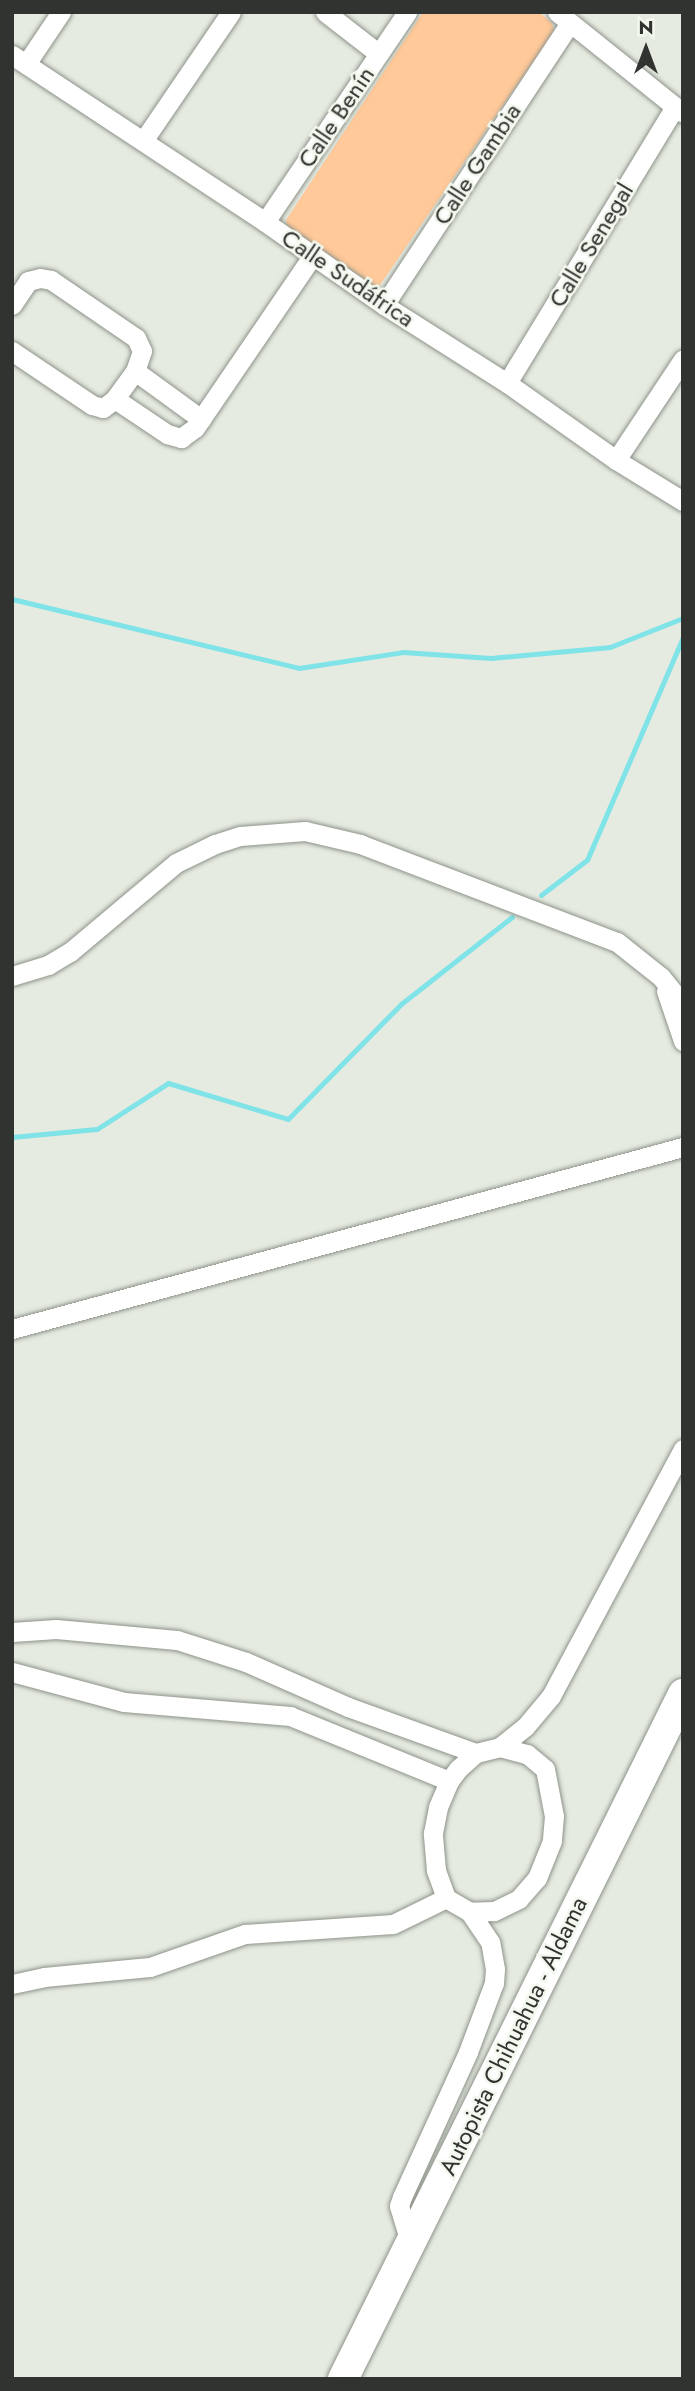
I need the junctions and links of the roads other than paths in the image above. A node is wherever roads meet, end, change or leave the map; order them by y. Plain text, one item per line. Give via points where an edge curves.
1 (61, 12) edge
2 (231, 12) edge
3 (325, 12) edge
4 (407, 12) edge
5 (564, 18) edge
6 (379, 54) junction
7 (19, 60) edge
8 (679, 110) edge
9 (143, 141) junction
10 (265, 222) junction
11 (313, 255) junction
12 (384, 304) junction
13 (12, 305) edge
14 (12, 351) edge
15 (683, 359) edge
16 (135, 371) junction
17 (507, 383) junction
18 (115, 399) junction
19 (201, 419) junction
20 (616, 460) junction
21 (683, 501) edge
22 (12, 976) edge
23 (661, 977) junction
24 (683, 1004) edge
25 (683, 1041) edge
26 (683, 1147) edge
27 (12, 1329) edge
28 (683, 1449) edge
29 (12, 1632) edge
30 (12, 1672) edge
31 (683, 1694) edge
32 (500, 1747) junction
33 (476, 1753) junction
34 (449, 1781) junction
35 (446, 1898) junction
36 (470, 1912) junction
37 (12, 1984) edge
38 (410, 2242) junction
39 (343, 2379) edge

1 - 7 street
2 - 9 street
3 - 6 street
4 - 6 street, Calle Benín
5 - 8 street
5 - 12 street, Calle Gambia
6 - 10 street, Calle Benín
7 - 9 street, Calle Sudáfrica
8 - 17 street, Calle Senegal
9 - 10 street, Calle Sudáfrica
10 - 11 street, Calle Sudáfrica
11 - 12 street, Calle Sudáfrica
11 - 19 street
12 - 17 street, Calle Sudáfrica
13 - 16 street via 28,281 51,280 136,338 142,351
14 - 18 street via 92,405 103,408
15 - 20 street
16 - 18 street
16 - 19 street
17 - 20 street, Calle Sudáfrica
18 - 19 street via 167,434 181,438
20 - 21 street, Calle Sudáfrica
22 - 23 street via 70,952 176,863 240,836 305,831 360,844 617,942
23 - 24 street
23 - 25 street
26 - 27 street
28 - 32 street via 551,1696 525,1727
29 - 33 street via 56,1629 177,1640 246,1662 348,1707
30 - 34 street via 124,1702 290,1716
31 - 38 highway, Autopista Chihuahua - Aldama
32 - 33 street
32 - 36 street via 527,1754 545,1769 554,1816 552,1841 537,1878 519,1899 494,1911
33 - 34 street
34 - 35 street via 433,1833 436,1870
35 - 36 street
35 - 37 street via 393,1924 245,1934 150,1966
36 - 38 street via 490,1942 494,1983 402,2197 400,2206
38 - 39 highway, Autopista Chihuahua - Aldama

